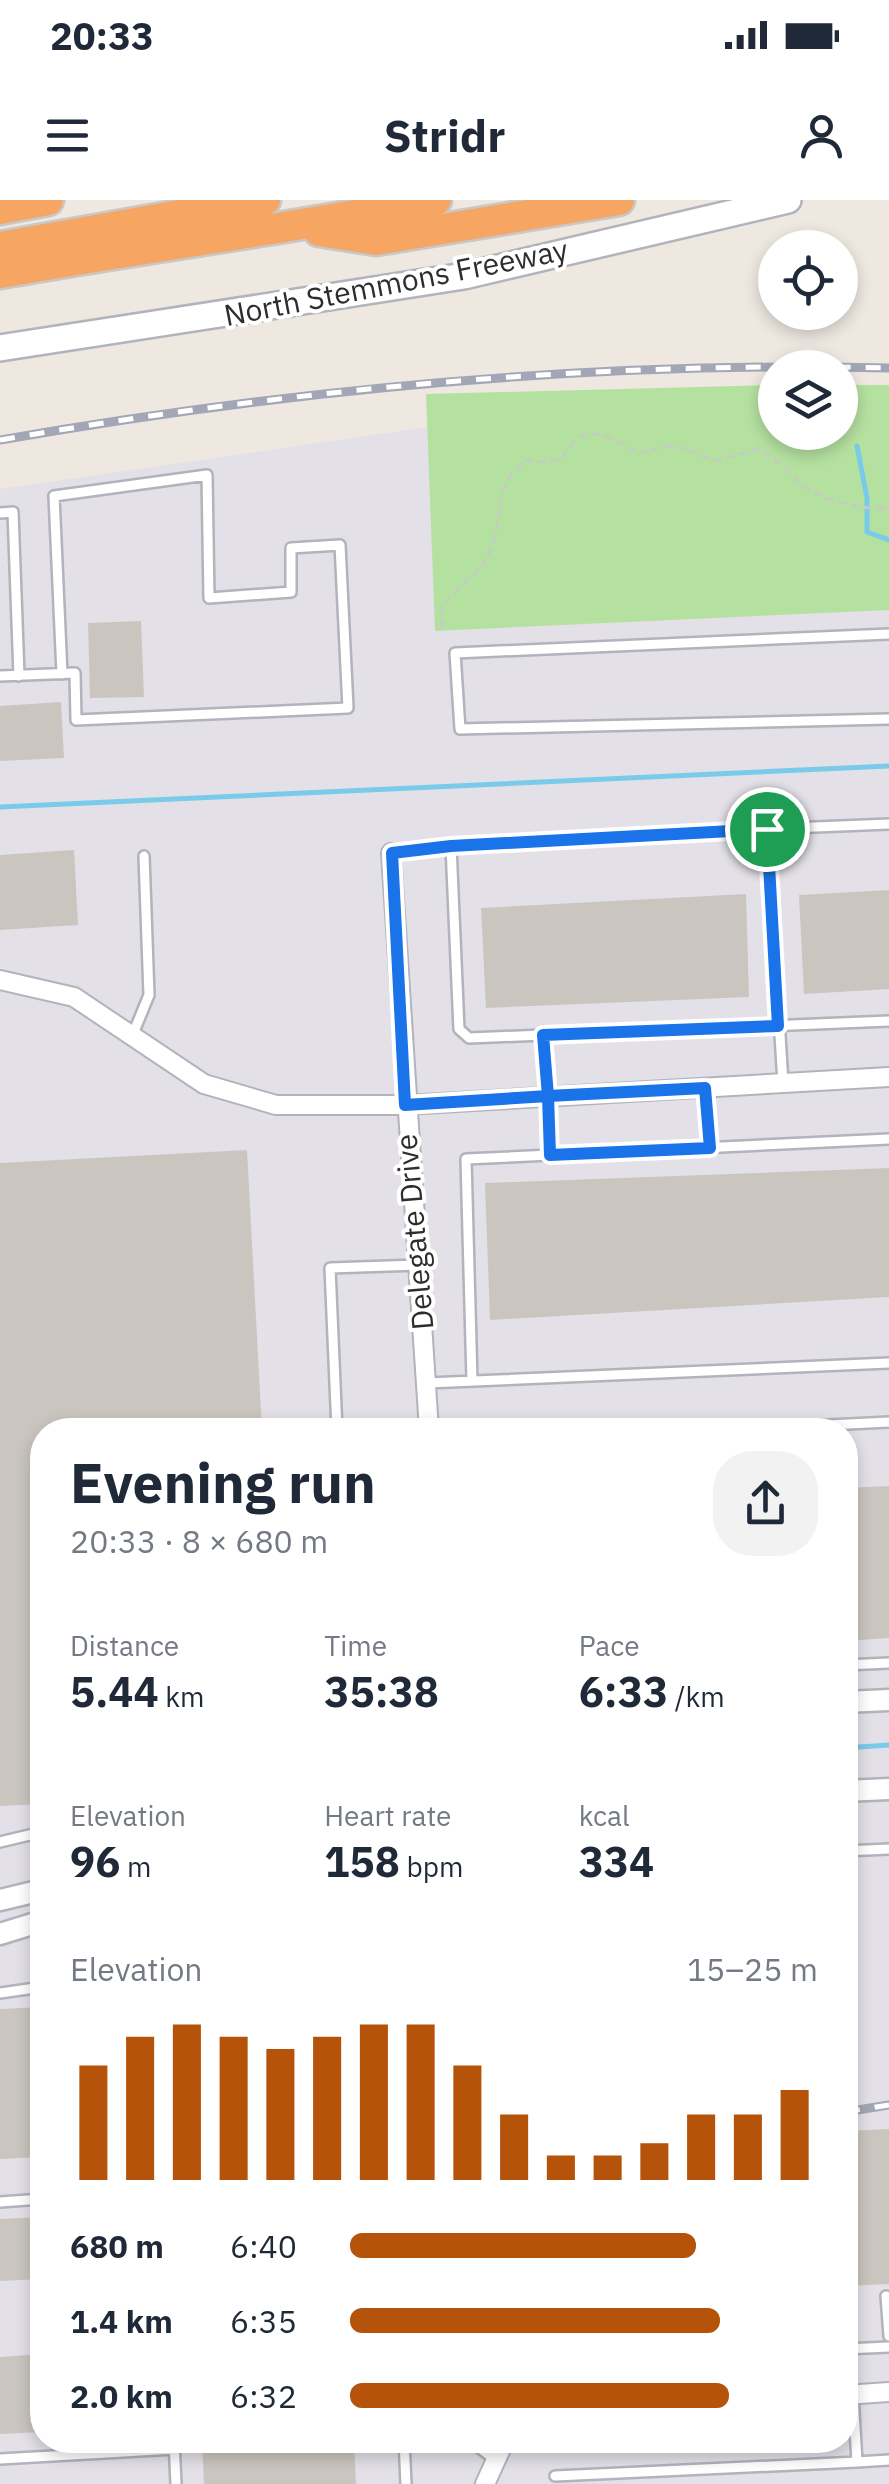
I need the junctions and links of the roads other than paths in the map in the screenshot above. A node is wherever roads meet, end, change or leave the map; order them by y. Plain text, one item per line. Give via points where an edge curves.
1 (48, 200) edge
2 (265, 200) edge
3 (436, 200) edge
4 (619, 200) edge
5 (788, 200) edge
6 (0, 209) edge
7 (296, 228) junction
8 (0, 247) edge
9 (0, 273) edge
10 (0, 348) edge
11 (0, 513) edge
12 (889, 634) edge
13 (62, 674) junction
14 (0, 676) edge
15 (20, 676) junction
16 (889, 720) edge
17 (889, 824) edge
18 (767, 829) junction
19 (451, 846) junction
20 (392, 853) joint
21 (144, 856) dead end
22 (0, 980) edge
23 (889, 1021) edge
24 (778, 1026) junction
25 (132, 1034) junction
26 (543, 1035) junction
27 (889, 1077) edge
28 (784, 1083) junction
29 (705, 1088) junction
30 (548, 1096) junction
31 (405, 1105) junction
32 (889, 1140) edge
33 (710, 1148) junction
34 (550, 1155) junction
35 (418, 1264) junction
36 (889, 1363) edge
37 (472, 1381) junction
38 (426, 1383) junction
39 (336, 1418) edge
40 (428, 1418) edge
41 (889, 1422) edge
42 (858, 1424) edge
43 (889, 1663) edge
44 (858, 1664) edge
45 (889, 1700) edge
46 (858, 1701) edge
47 (889, 1789) edge
48 (858, 1790) edge
49 (30, 1835) edge
50 (0, 1842) edge
51 (889, 1849) edge
52 (858, 1850) edge
53 (30, 1893) edge
54 (0, 1900) edge
55 (30, 1925) edge
56 (0, 1934) edge
57 (30, 1989) edge
58 (0, 1994) edge
59 (30, 2201) edge
60 (0, 2202) edge
61 (886, 2296) dead end
62 (889, 2336) edge
63 (889, 2347) edge
64 (858, 2348) edge
65 (889, 2392) edge
66 (858, 2394) edge
67 (75, 2453) edge
68 (175, 2453) edge
69 (405, 2453) edge
70 (486, 2453) edge
71 (498, 2453) edge
72 (856, 2453) edge
73 (0, 2459) edge
74 (494, 2459) junction
75 (889, 2460) edge
76 (857, 2462) junction
77 (555, 2476) dead end
78 (176, 2484) edge
79 (406, 2484) edge
80 (486, 2484) edge

1 - 6 highway
2 - 8 highway
3 - 7 highway
4 - 7 highway via 376,240
5 - 10 main road, North Stemmons Freeway via 464,276
7 - 9 highway
11 - 15 lane via 13,512
12 - 16 lane via 456,653 460,729
13 - 13 lane via 75,673 76,720 348,708 340,545 291,548 292,592 210,598 207,475 54,496
13 - 15 lane
14 - 15 lane
17 - 18 lane
18 - 19 lane
18 - 24 lane
19 - 20 lane
19 - 26 lane via 459,1029 469,1038
20 - 31 street, Delegate Drive
21 - 25 lane via 149,995
22 - 25 street via 74,996
23 - 24 lane
24 - 26 lane
24 - 28 lane
25 - 31 street via 192,1077 253,1101
26 - 30 lane
27 - 28 street
28 - 29 street
29 - 30 street
29 - 33 lane
30 - 31 street
30 - 34 lane
31 - 35 street, Delegate Drive
32 - 33 lane
33 - 34 lane
34 - 37 lane via 466,1159
35 - 38 street, Delegate Drive
35 - 39 lane via 330,1268
36 - 37 lane
37 - 38 lane
38 - 40 street, Delegate Drive
41 - 42 lane
43 - 44 lane
45 - 46 street
47 - 48 street
49 - 50 lane
51 - 52 lane
53 - 54 street
55 - 56 street
57 - 58 lane
59 - 60 lane
61 - 62 lane
63 - 64 lane
65 - 66 street
67 - 73 lane
68 - 78 lane
69 - 79 lane
70 - 74 lane
71 - 74 street
72 - 76 lane
74 - 80 street
75 - 76 lane
76 - 77 lane

